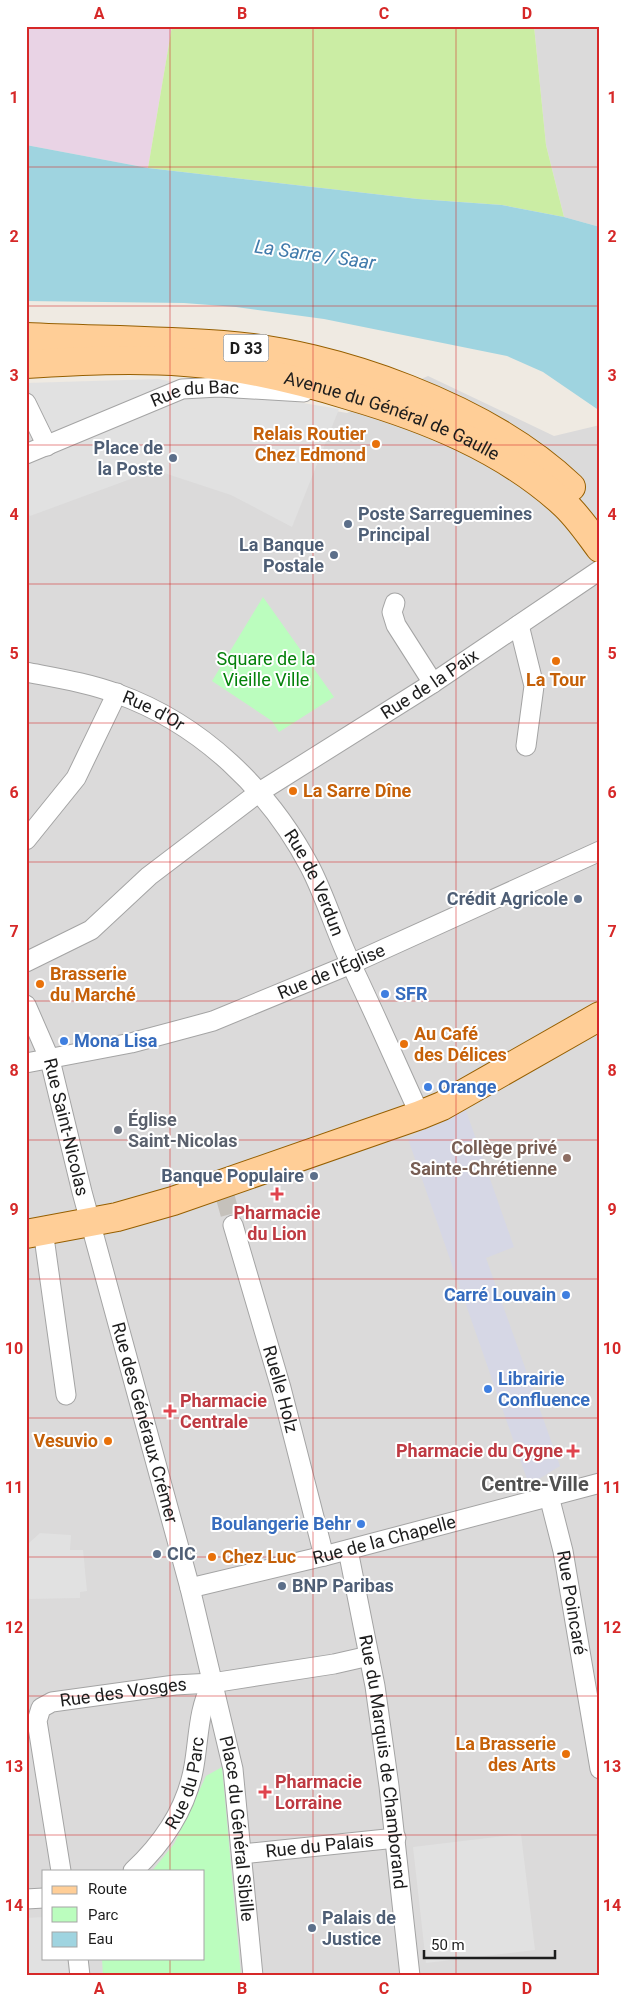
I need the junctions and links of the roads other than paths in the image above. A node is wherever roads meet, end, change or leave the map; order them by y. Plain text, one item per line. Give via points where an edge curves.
1 (26, 337) edge
2 (26, 364) edge
3 (373, 402) junction
4 (26, 403) edge
5 (47, 446) junction
6 (26, 454) edge
7 (600, 521) edge
8 (600, 548) edge
9 (600, 570) edge
10 (395, 603) dead end
11 (519, 625) junction
12 (26, 672) edge
13 (432, 683) junction
14 (117, 694) junction
15 (526, 746) dead end
16 (258, 793) junction
17 (26, 840) edge
18 (600, 851) edge
19 (26, 962) edge
20 (351, 964) junction
21 (26, 1005) edge
22 (600, 1016) edge
23 (50, 1060) junction
24 (26, 1063) edge
25 (420, 1115) junction
26 (90, 1222) junction
27 (233, 1225) tunnel mouth
28 (34, 1232) edge
29 (66, 1395) dead end
30 (600, 1483) edge
31 (549, 1496) junction
32 (348, 1550) junction
33 (324, 1556) junction
34 (190, 1588) junction
35 (369, 1656) junction
36 (212, 1683) junction
37 (600, 1769) edge
38 (396, 1838) junction
39 (242, 1854) junction
40 (61, 1870) edge
41 (134, 1870) edge
42 (42, 1898) edge
43 (26, 1899) edge
44 (78, 1960) edge
45 (80, 1976) edge
46 (253, 1976) edge
47 (410, 1976) edge

1 - 7 main road, Avenue du Général de Gaulle / D 33 via 224,345 298,356 356,372 456,410 500,433 561,478
2 - 3 main road, Avenue du Général de Gaulle / D 33 via 121,358 185,362 301,380
3 - 5 street, Rue du Bac via 300,392 182,389
3 - 8 main road, Avenue du Général de Gaulle / D 33 via 446,429 520,471 562,502
4 - 5 street
5 - 6 street, Rue du Bac
9 - 11 street, Rue de la Paix
10 - 13 street via 392,612 396,625
11 - 13 street, Rue de la Paix
11 - 15 street via 534,686
12 - 14 street, Rue d'Or
13 - 16 street, Rue de la Paix
14 - 16 street, Rue d'Or via 186,727 223,756
14 - 17 street via 76,778
16 - 19 street, Rue de la Paix via 149,876 91,930
16 - 20 street, Rue de Verdun via 284,824 310,868
18 - 20 street, Rue de l'Église
20 - 23 street, Rue de l'Église via 213,1021
20 - 25 street, Rue de Verdun
21 - 23 street, Rue Saint-Nicolas
22 - 25 main road via 442,1106
23 - 24 street, Rue de l'Église
23 - 26 street, Rue Saint-Nicolas
25 - 26 main road via 223,1190
26 - 28 main road
26 - 34 street, Rue des Généraux Crémer
27 - 33 street, Ruelle Holz via 281,1388
28 - 29 street
30 - 31 street, Rue de la Chapelle
31 - 32 street, Rue de la Chapelle
31 - 37 street, Rue Poincaré via 563,1550
32 - 33 street, Rue de la Chapelle
32 - 35 street, Rue du Marquis de Chamborand
33 - 34 street, Rue de la Chapelle
34 - 36 street, Rue des Généraux Crémer
35 - 36 street, Rue des Vosges
35 - 38 street, Rue du Marquis de Chamborand
36 - 39 street, Place du Général Sibille via 233,1769
36 - 40 street, Rue des Vosges via 52,1702 41,1708 37,1721
36 - 41 street, Rue du Parc via 200,1713 194,1766 182,1806 159,1844
38 - 39 street, Rue du Palais
38 - 47 street, Rue du Marquis de Chamborand
39 - 46 street, Place du Général Sibille
42 - 43 street
44 - 45 street

